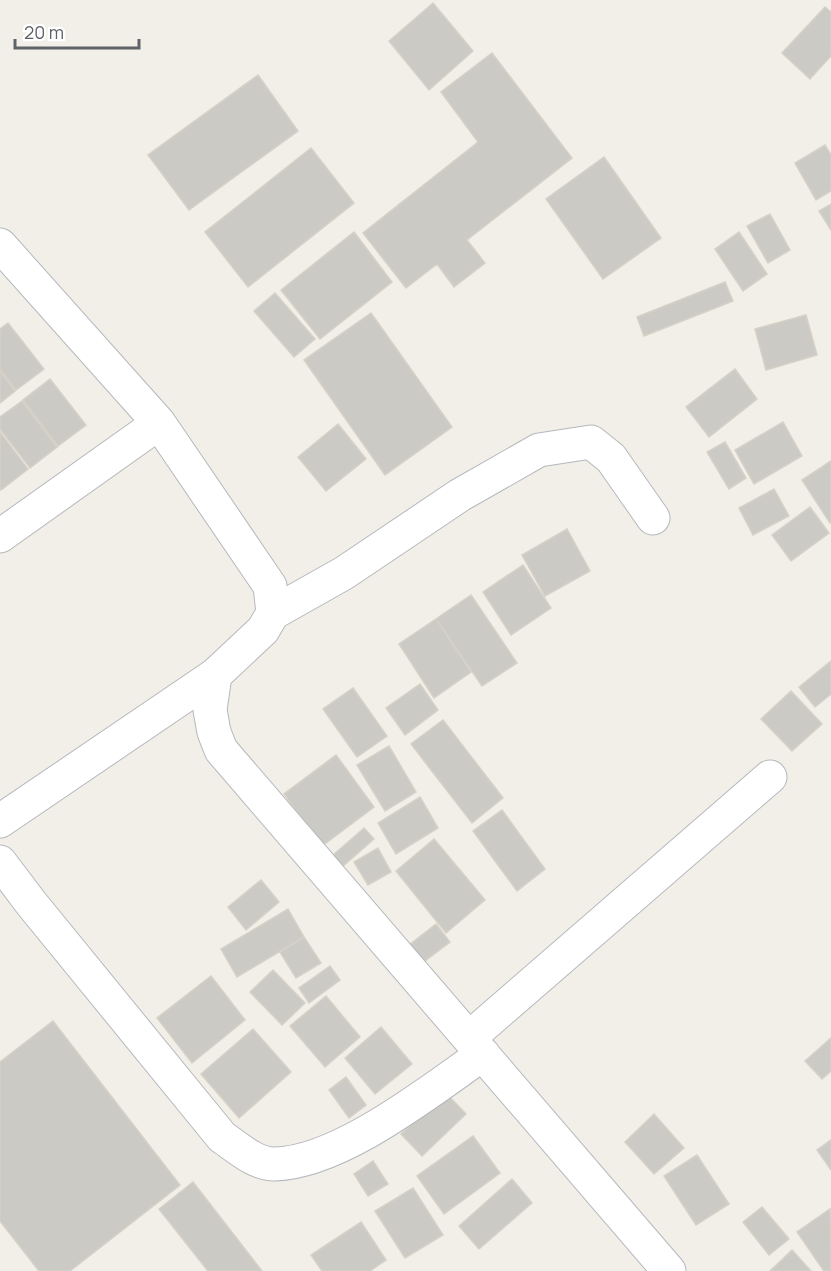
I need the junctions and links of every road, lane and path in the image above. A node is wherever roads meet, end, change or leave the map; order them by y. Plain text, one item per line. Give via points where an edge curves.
1 (1, 248) edge
2 (159, 423) junction
3 (652, 518) dead end
4 (0, 536) edge
5 (273, 613) junction
6 (215, 675) junction
7 (770, 777) dead end
8 (0, 822) edge
9 (0, 862) edge
10 (476, 1046) junction
11 (669, 1271) edge

1 - 2 street
2 - 4 street
2 - 5 street via 270,586
3 - 5 street via 611,458 591,442 539,450
5 - 6 street via 263,630
6 - 8 street
6 - 10 street via 210,710 221,750
7 - 10 street
9 - 10 street via 222,1137 252,1158 274,1164 325,1153 387,1121
10 - 11 street

